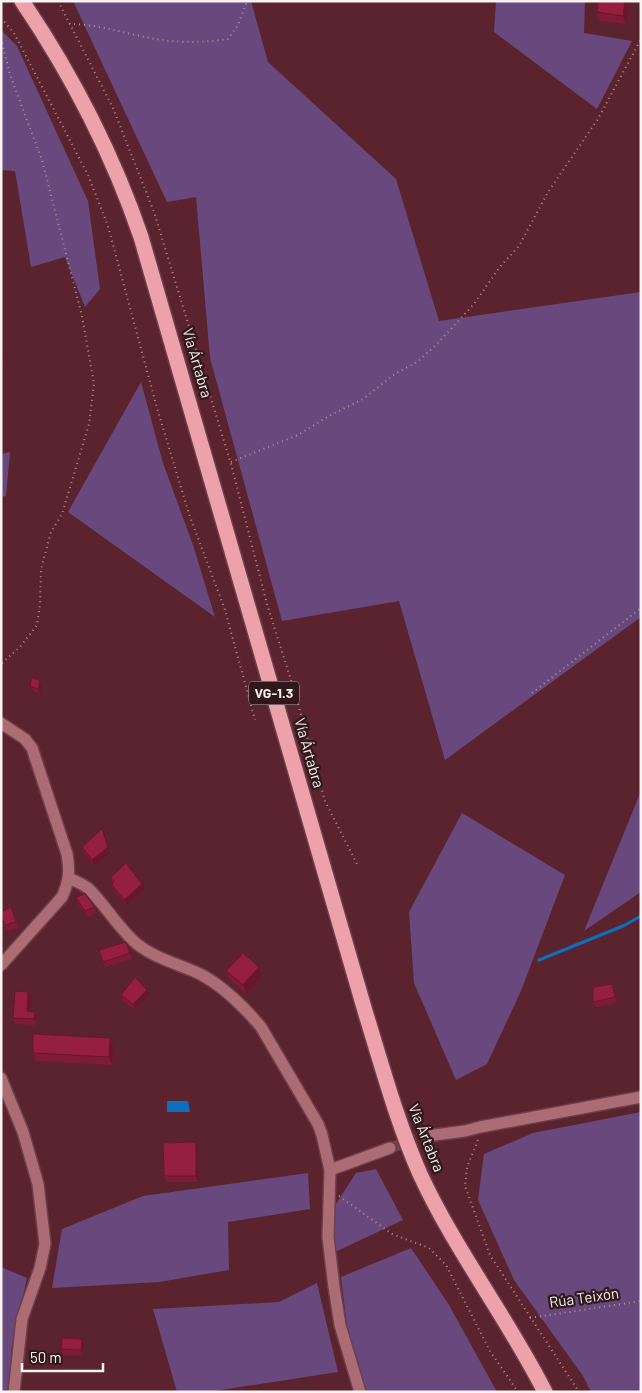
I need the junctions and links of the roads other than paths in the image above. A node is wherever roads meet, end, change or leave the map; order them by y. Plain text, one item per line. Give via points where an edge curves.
1 (22, 1) edge
2 (1, 723) edge
3 (69, 878) junction
4 (1, 965) edge
5 (1, 1078) edge
6 (641, 1097) edge
7 (427, 1136) tunnel mouth
8 (390, 1148) tunnel mouth
9 (330, 1170) junction
10 (543, 1387) edge
11 (14, 1392) edge
12 (360, 1392) edge

1 - 10 highway, Vía Ártabra / VG-1.3 via 82,97 125,190 141,237 398,1118 420,1174 455,1242
2 - 3 street via 25,739 32,748 67,854
3 - 4 street via 56,905
3 - 9 street via 88,888 123,931 139,945 221,987 252,1016 318,1124
5 - 11 street via 23,1132 38,1184 45,1244 22,1319
6 - 7 street
8 - 9 street
9 - 12 street via 328,1237 334,1287 340,1325

